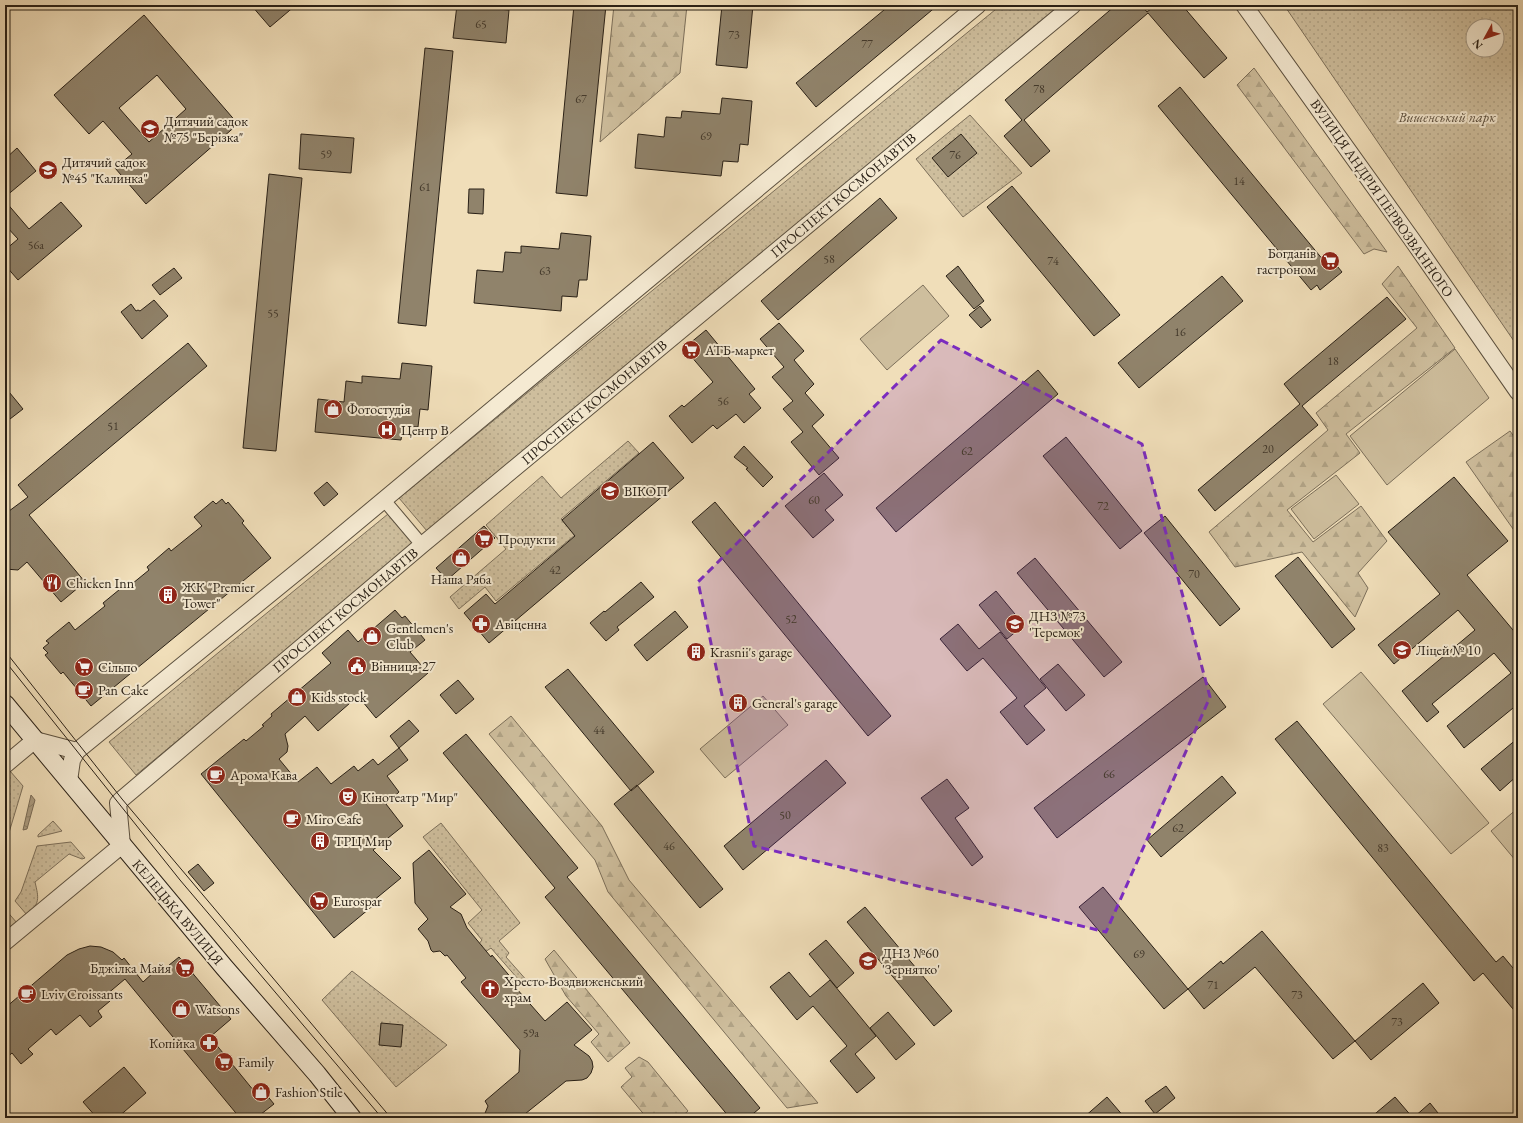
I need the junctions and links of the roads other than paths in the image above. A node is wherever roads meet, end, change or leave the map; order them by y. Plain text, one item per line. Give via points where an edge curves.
1 (978, 5) edge
2 (1073, 5) edge
3 (1244, 5) edge
4 (1518, 392) edge
5 (384, 500) junction
6 (422, 545) junction
7 (5, 704) edge
8 (35, 740) junction
9 (77, 751) junction
10 (5, 766) edge
11 (69, 781) junction
12 (118, 803) junction
13 (88, 804) junction
14 (122, 845) junction
15 (5, 942) edge
16 (352, 1118) edge

1 - 5 street
2 - 6 street, ПРОСПЕКТ КОСМОНАВТІВ
3 - 4 street, ВУЛИЦЯ АНДРІЯ ПЕРВОЗВАННОГО
5 - 6 street
5 - 9 street
6 - 12 street, ПРОСПЕКТ КОСМОНАВТІВ
7 - 8 main road, КЕЛЕЦЬКА ВУЛИЦЯ
8 - 9 street
8 - 10 street
8 - 11 main road, КЕЛЕЦЬКА ВУЛИЦЯ
9 - 11 street via 72,760
11 - 13 main road, КЕЛЕЦЬКА ВУЛИЦЯ
12 - 13 street, ПРОСПЕКТ КОСМОНАВТІВ via 111,808
12 - 14 street
13 - 14 main road, КЕЛЕЦЬКА ВУЛИЦЯ
14 - 15 street
14 - 16 main road, КЕЛЕЦЬКА ВУЛИЦЯ

